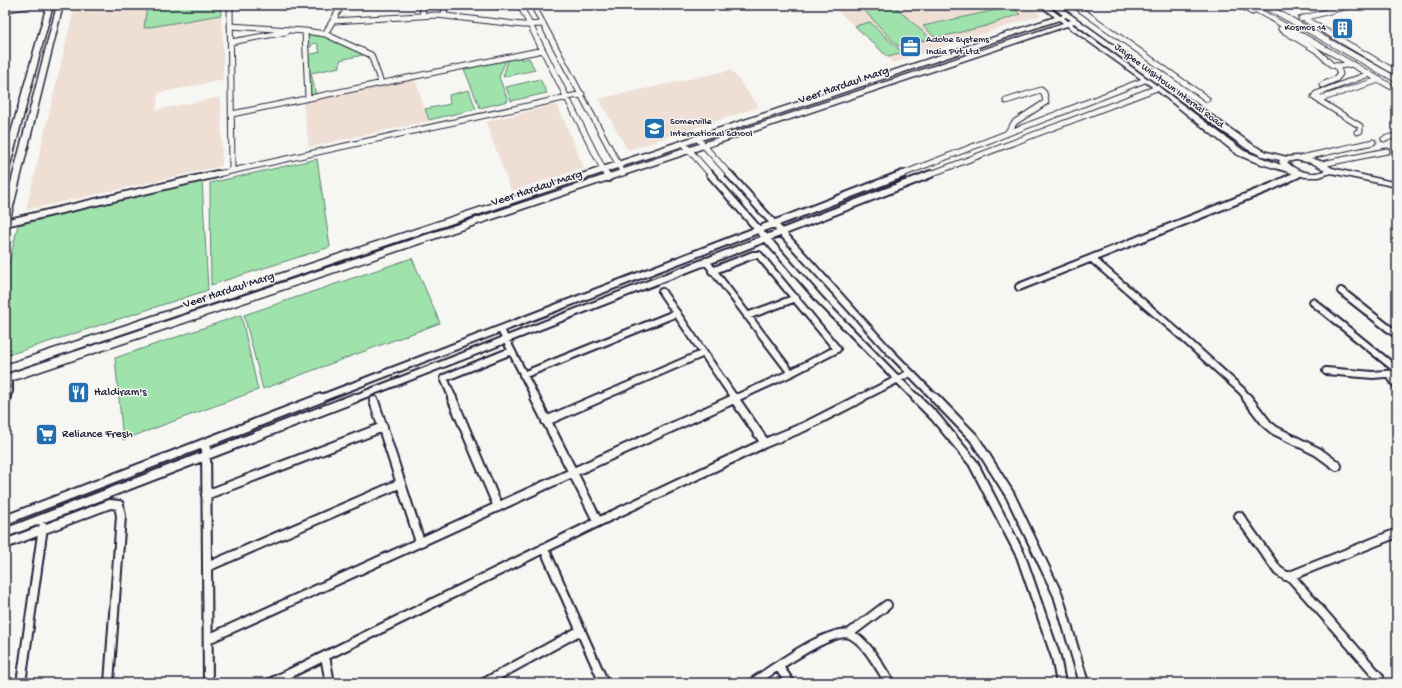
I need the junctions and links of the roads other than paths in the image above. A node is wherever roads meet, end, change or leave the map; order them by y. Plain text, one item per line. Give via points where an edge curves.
1 (31, 5) edge
2 (50, 5) edge
3 (60, 5) edge
4 (230, 5) edge
5 (342, 5) edge
6 (422, 5) edge
7 (445, 5) edge
8 (520, 5) edge
9 (534, 5) edge
10 (1042, 5) edge
11 (1053, 5) edge
12 (1074, 5) edge
13 (1240, 5) edge
14 (1248, 5) edge
15 (1264, 5) edge
16 (1351, 5) edge
17 (5, 10) edge
18 (423, 15) junction
19 (444, 15) junction
20 (1303, 18) junction
21 (1068, 20) junction
22 (333, 22) junction
23 (1294, 22) junction
24 (542, 24) junction
25 (530, 25) junction
26 (230, 26) junction
27 (296, 30) junction
28 (305, 31) junction
29 (325, 34) junction
30 (231, 42) junction
31 (543, 50) junction
32 (1352, 64) junction
33 (1337, 66) junction
34 (1397, 73) edge
35 (1369, 74) junction
36 (1145, 80) junction
37 (1379, 80) junction
38 (1397, 80) edge
39 (381, 83) junction
40 (1322, 85) dead end
41 (1157, 88) junction
42 (1048, 89) dead end
43 (1041, 90) junction
44 (1397, 90) edge
45 (582, 94) junction
46 (1314, 97) junction
47 (308, 98) junction
48 (567, 98) junction
49 (1207, 99) dead end
50 (1006, 101) dead end
51 (232, 114) junction
52 (1357, 132) dead end
53 (1007, 133) junction
54 (1397, 135) edge
55 (698, 139) junction
56 (1384, 139) tunnel mouth
57 (1373, 142) tunnel mouth
58 (684, 144) junction
59 (704, 146) junction
60 (691, 151) junction
61 (1387, 151) tunnel mouth
62 (1286, 158) junction
63 (1301, 158) junction
64 (1322, 164) junction
65 (5, 169) edge
66 (621, 169) junction
67 (232, 170) junction
68 (604, 170) junction
69 (1291, 170) junction
70 (1330, 170) junction
71 (1299, 173) junction
72 (608, 178) junction
73 (1397, 185) edge
74 (5, 223) edge
75 (774, 224) junction
76 (759, 229) junction
77 (781, 232) junction
78 (766, 237) junction
79 (1092, 259) junction
80 (706, 261) junction
81 (712, 271) junction
82 (1019, 287) dead end
83 (1341, 291) dead end
84 (662, 292) dead end
85 (796, 298) junction
86 (1313, 302) dead end
87 (677, 313) junction
88 (747, 316) junction
89 (501, 330) junction
90 (1397, 335) edge
91 (506, 340) junction
92 (511, 350) junction
93 (704, 353) junction
94 (5, 369) edge
95 (1397, 370) edge
96 (1326, 371) dead end
97 (791, 373) junction
98 (910, 373) junction
99 (1397, 373) edge
100 (1389, 374) junction
101 (523, 375) junction
102 (7, 378) edge
103 (898, 380) junction
104 (1397, 386) edge
105 (735, 398) junction
106 (5, 400) edge
107 (374, 401) dead end
108 (546, 420) junction
109 (383, 427) junction
110 (206, 443) junction
111 (765, 443) junction
112 (207, 455) junction
113 (1337, 466) dead end
114 (573, 472) junction
115 (401, 482) junction
116 (206, 495) junction
117 (498, 507) junction
118 (1239, 516) dead end
119 (44, 518) junction
120 (5, 520) edge
121 (598, 522) junction
122 (43, 529) junction
123 (5, 533) edge
124 (1397, 533) edge
125 (420, 542) junction
126 (5, 544) edge
127 (544, 548) junction
128 (207, 567) junction
129 (1290, 576) junction
130 (887, 605) dead end
131 (581, 630) junction
132 (850, 633) junction
133 (208, 639) junction
134 (325, 656) junction
135 (779, 667) junction
136 (1379, 677) dead end
137 (22, 683) edge
138 (109, 683) edge
139 (208, 683) edge
140 (270, 683) edge
141 (330, 683) edge
142 (484, 683) edge
143 (604, 683) edge
144 (752, 683) edge
145 (790, 683) edge
146 (890, 683) edge
147 (1061, 683) edge
148 (1084, 683) edge

1 - 17 street
2 - 65 main road
3 - 74 main road
4 - 26 street
5 - 22 street
6 - 18 street
7 - 19 street
8 - 25 street
9 - 24 street
10 - 21 street, Jaypee Wishtown Internal Road
11 - 21 street, Jaypee Wishtown Internal Road
12 - 49 street
13 - 33 street via 1316,50
14 - 32 street
15 - 23 street
16 - 20 street
18 - 19 street
18 - 22 street
19 - 25 street
20 - 23 street
20 - 34 street
21 - 36 street, Jaypee Wishtown Internal Road
21 - 55 street, Veer Hardaul Marg
21 - 59 street, Veer Hardaul Marg
21 - 62 street, Jaypee Wishtown Internal Road via 1250,147 1265,154
22 - 29 street
23 - 38 street
24 - 25 street
24 - 45 street
25 - 31 street
26 - 27 street
26 - 30 street
27 - 28 street
27 - 30 street
28 - 29 street
28 - 47 street
29 - 39 street via 371,55
30 - 51 street
31 - 39 street
31 - 48 street
32 - 33 street
32 - 35 street
33 - 40 street via 1340,74
35 - 37 street
35 - 46 street
36 - 41 street, Jaypee Wishtown Internal Road
36 - 53 street
37 - 44 street
37 - 46 street via 1323,98
39 - 47 street
41 - 69 street, Jaypee Wishtown Internal Road via 1241,153
41 - 77 street
42 - 43 street
43 - 50 street via 1026,92
43 - 53 street via 1045,98 1044,105 1015,122
45 - 48 street
45 - 66 street
46 - 52 street via 1357,124 1361,128
47 - 51 street
48 - 67 street
48 - 68 street
51 - 67 street
53 - 75 street
54 - 56 street
55 - 58 street, Veer Hardaul Marg
55 - 59 street
57 - 63 street, Jaypee Wishtown Internal Road
58 - 60 street
58 - 66 street, Veer Hardaul Marg
59 - 60 street, Veer Hardaul Marg
59 - 75 street
60 - 66 street, Veer Hardaul Marg
60 - 76 street
61 - 64 street, Jaypee Wishtown Internal Road
62 - 63 street, Jaypee Wishtown Internal Road
62 - 69 street via 1283,162
63 - 64 street, Jaypee Wishtown Internal Road
64 - 70 street, Jaypee Wishtown Internal Road
66 - 68 street, Veer Hardaul Marg
66 - 72 street, Veer Hardaul Marg
67 - 74 street
68 - 72 street
68 - 94 street, Veer Hardaul Marg
69 - 71 street, Jaypee Wishtown Internal Road
70 - 71 street, Jaypee Wishtown Internal Road via 1320,176
70 - 73 street
71 - 79 street via 1271,187
72 - 102 street, Veer Hardaul Marg
75 - 76 street
75 - 77 street
76 - 78 street
76 - 89 street
77 - 78 street
77 - 98 street
78 - 80 street
78 - 103 street via 820,300
79 - 82 street
79 - 113 street via 1242,391 1274,430 1318,452
80 - 81 street
80 - 91 street
81 - 85 street via 753,254 759,255
81 - 88 street
83 - 90 street
84 - 87 street
85 - 88 street
85 - 97 street via 836,349
86 - 95 street
87 - 93 street
87 - 101 street
88 - 97 street
89 - 91 street
89 - 110 street
91 - 92 street
91 - 112 street
92 - 101 street
92 - 117 street via 444,378
93 - 105 street
93 - 108 street
96 - 100 street via 1359,375
97 - 105 street
98 - 103 street
98 - 148 street via 974,438 1010,494 1058,595
99 - 100 street
100 - 104 street
101 - 108 street
102 - 106 street via 9,390
103 - 111 street via 804,427
103 - 147 street via 935,417 973,463 1021,556 1056,657
105 - 111 street
105 - 114 street
107 - 109 street
108 - 114 street
109 - 115 street
109 - 116 street
110 - 112 street
110 - 120 street
111 - 121 street
112 - 116 street
112 - 119 street
114 - 117 street
114 - 121 street
115 - 125 street
115 - 128 street
116 - 128 street
117 - 125 street
118 - 129 street via 1278,571
119 - 122 street
119 - 123 street
121 - 127 street
122 - 126 street
122 - 137 street
122 - 138 street via 110,504 119,505 121,509
124 - 129 street
125 - 133 street
127 - 131 street
127 - 134 street
128 - 133 street
129 - 136 street
130 - 132 street
131 - 142 street
131 - 143 street
132 - 135 street via 836,633 824,638
132 - 146 street via 862,643
133 - 139 street
134 - 140 street
134 - 141 street
135 - 144 street
135 - 145 street

